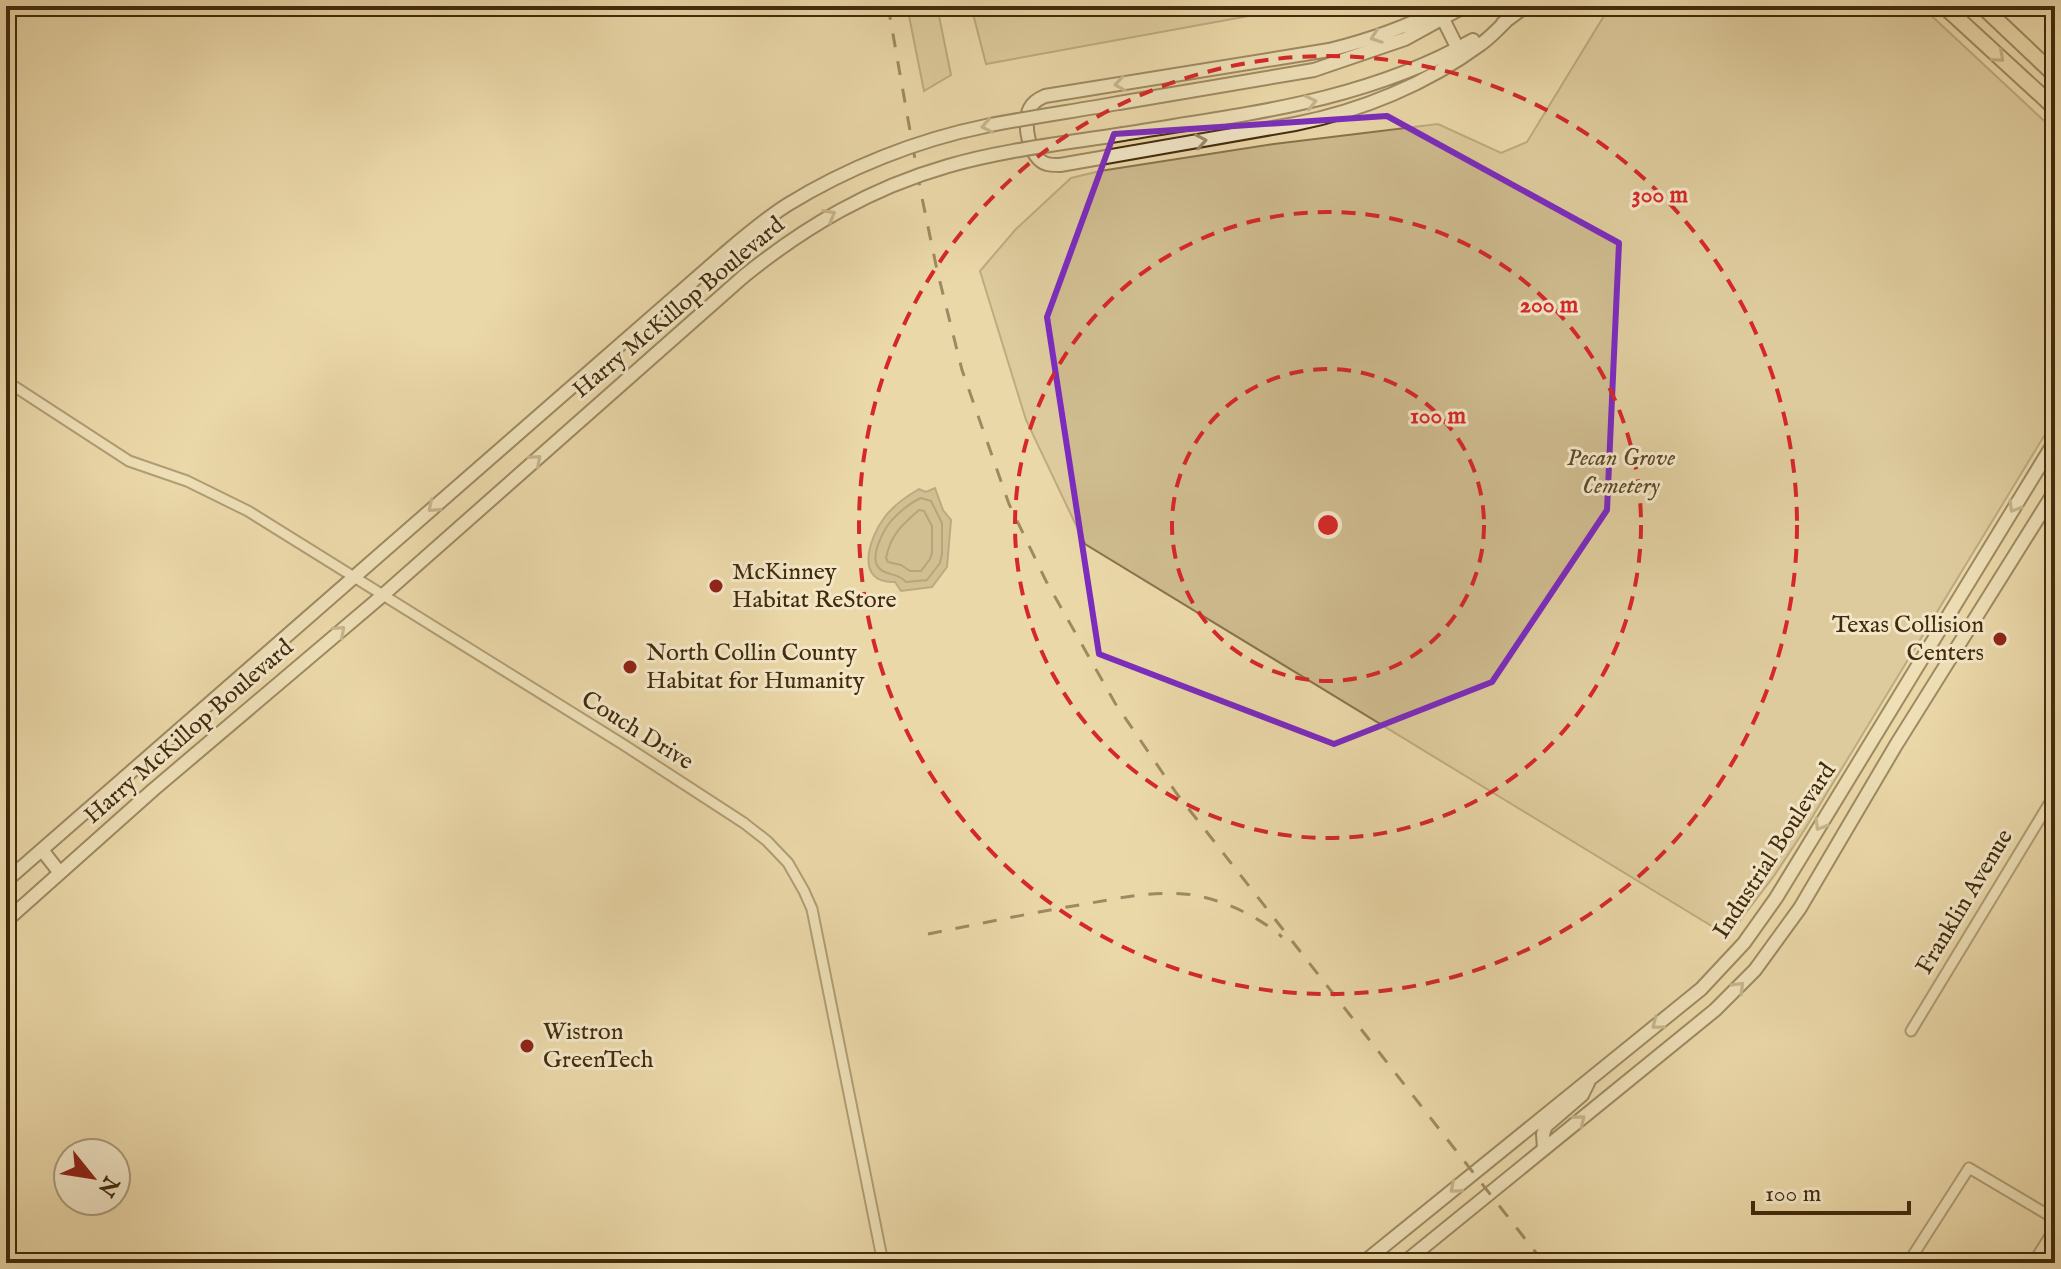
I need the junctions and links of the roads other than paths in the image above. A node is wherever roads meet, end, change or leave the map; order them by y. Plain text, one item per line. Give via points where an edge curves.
1 (1447, 6) edge
2 (1465, 6) edge
3 (1526, 6) edge
4 (1944, 6) edge
5 (1982, 6) edge
6 (1509, 18) junction
7 (1443, 19) junction
8 (1458, 49) junction
9 (2055, 75) edge
10 (2055, 108) edge
11 (6, 381) edge
12 (2055, 441) edge
13 (2055, 491) edge
14 (2001, 530) junction
15 (2023, 543) junction
16 (354, 577) junction
17 (383, 595) junction
18 (1961, 595) junction
19 (1983, 608) junction
20 (1892, 705) junction
21 (1913, 718) junction
22 (1875, 733) junction
23 (1896, 745) junction
24 (2055, 794) edge
25 (42, 850) junction
26 (60, 873) junction
27 (6, 881) edge
28 (6, 921) edge
29 (1911, 1031) dead end
30 (1595, 1074) junction
31 (1615, 1091) junction
32 (1544, 1149) junction
33 (2055, 1219) edge
34 (2055, 1228) edge
35 (883, 1263) edge
36 (1363, 1263) edge
37 (1404, 1263) edge
38 (1908, 1263) edge
39 (2033, 1263) edge

1 -> 6 main road via 1329,50 1045,96 1032,104 1026,119 1034,154 1047,164 1060,165 1323,118 1381,99 1438,71 1484,42
2 - 7 main road, Harry McKillop Boulevard
3 - 6 main road, Harry McKillop Boulevard
4 -> 10 main road
5 - 9 main road
6 - 8 main road, Harry McKillop Boulevard
7 - 8 main road
7 -> 16 main road, Harry McKillop Boulevard, bridge via 1405,39 1314,70 962,131 820,186 724,254
17 -> 8 main road, Harry McKillop Boulevard, bridge via 744,276 825,218 872,193 976,159 1310,103 1396,77
11 - 16 street, Couch Drive via 129,461 232,502
12 -> 14 main road, Industrial Boulevard
13 - 15 main road, Industrial Boulevard
14 - 15 main road
14 - 18 main road, Industrial Boulevard
15 - 19 main road, Industrial Boulevard
16 - 17 street, Couch Drive
16 - 25 main road, Harry McKillop Boulevard
26 -> 17 main road, Harry McKillop Boulevard
17 - 35 street, Couch Drive via 727,812 788,863 814,920
18 - 19 main road
18 - 20 main road, Industrial Boulevard
19 - 21 main road, Industrial Boulevard
20 - 21 main road
20 - 22 main road, Industrial Boulevard
21 - 23 main road, Industrial Boulevard
22 - 23 main road
22 -> 30 main road, Industrial Boulevard via 1744,943 1701,989
31 -> 23 main road, Industrial Boulevard via 1715,1010 1763,959 1800,908
24 - 29 street, Franklin Avenue
25 - 26 main road
25 - 27 main road, Harry McKillop Boulevard
26 - 28 main road, Harry McKillop Boulevard
30 - 31 main road
30 - 32 main road via 1582,1095 1546,1126
30 -> 36 main road, Industrial Boulevard
32 -> 31 main road, Industrial Boulevard
32 - 37 main road, Industrial Boulevard
33 - 38 street via 1969,1168
34 - 39 street

